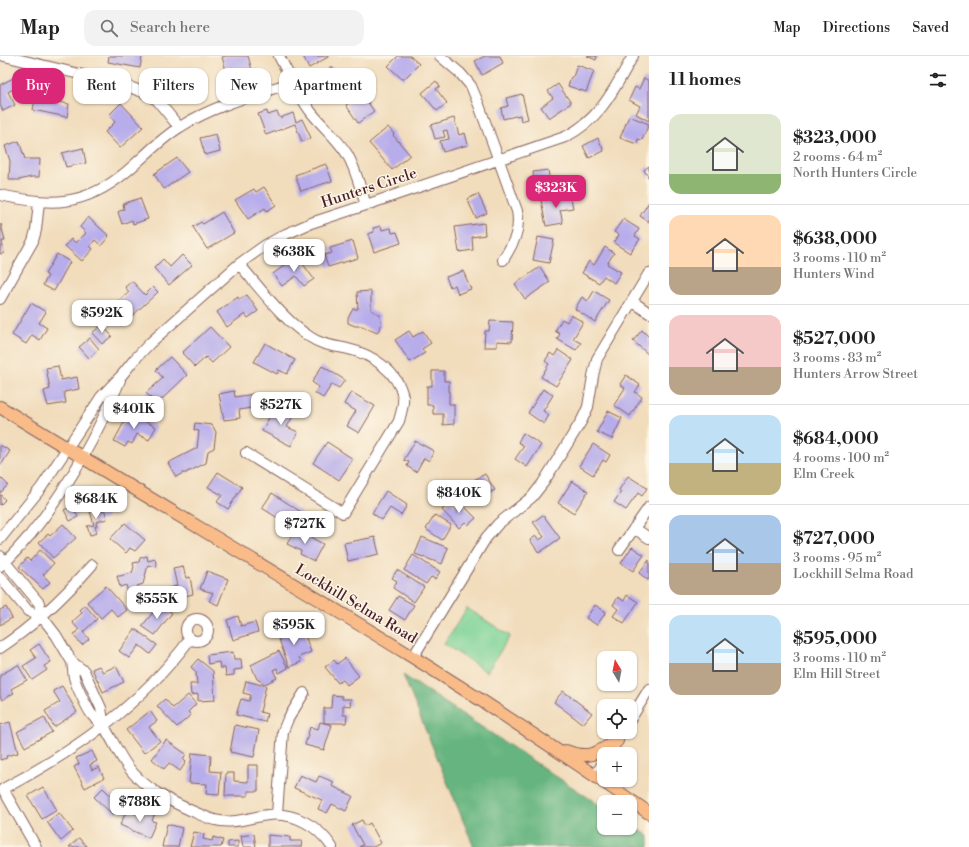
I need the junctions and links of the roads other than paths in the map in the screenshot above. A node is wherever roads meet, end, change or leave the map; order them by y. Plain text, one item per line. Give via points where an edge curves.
1 (4, 56) edge
2 (279, 56) edge
3 (634, 56) edge
4 (444, 57) edge
5 (285, 68) edge
6 (279, 87) edge
7 (306, 104) edge
8 (179, 127) junction
9 (498, 160) junction
10 (0, 195) edge
11 (39, 202) junction
12 (366, 205) junction
13 (503, 260) dead end
14 (239, 264) junction
15 (649, 273) edge
16 (0, 299) edge
17 (632, 301) junction
18 (649, 313) edge
19 (122, 375) junction
20 (0, 407) edge
21 (67, 448) junction
22 (246, 453) dead end
23 (82, 458) junction
24 (649, 506) edge
25 (634, 528) junction
26 (649, 538) edge
27 (0, 540) edge
28 (620, 550) dead end
29 (2, 561) edge
30 (92, 565) dead end
31 (0, 577) edge
32 (42, 617) junction
33 (190, 639) dead end
34 (0, 648) edge
35 (413, 657) junction
36 (649, 689) edge
37 (304, 693) dead end
38 (637, 709) edge
39 (104, 727) junction
40 (617, 739) edge
41 (546, 743) junction
42 (597, 773) edge
43 (595, 776) junction
44 (623, 795) edge
45 (637, 805) edge
46 (649, 813) edge
47 (277, 814) junction
48 (36, 847) edge
49 (332, 847) edge

1 - 8 street via 121,84 142,92 156,100
2 - 5 street
3 - 9 street, Hunters Circle via 607,100 589,121 565,137
4 - 9 street via 471,86
6 - 8 street via 211,110
7 - 12 street via 348,155
8 - 11 street via 106,186 71,200
9 - 12 street, Hunters Circle
9 - 13 street via 518,216 514,242
10 - 11 street
11 - 16 street via 33,241
12 - 14 street, Hunters Circle via 286,234
14 - 19 street, Hunters Circle via 150,343
14 - 22 street via 298,328 311,338 366,355 381,364 397,382 403,397 398,421 343,513
15 - 17 street
17 - 18 street
17 - 35 street via 597,359 588,407 582,420 543,484 486,538
19 - 21 street, Hunters Circle via 101,397
19 - 23 street, Hunters Circle
20 - 21 main road, Lockhill Selma Road
21 - 23 main road, Lockhill Selma Road
21 - 27 street, Hunters Circle via 31,503
23 - 29 street, Hunters Circle via 47,514 18,549
23 - 35 main road, Lockhill Selma Road
24 - 25 street
25 - 26 street
25 - 28 street
29 - 32 street via 39,604
30 - 32 street
31 - 32 street via 28,611
32 - 34 street
32 - 39 street via 72,662 74,678 91,714
33 - 39 street via 142,693
35 - 41 main road, Lockhill Selma Road
36 - 38 street
37 - 47 street via 283,731
39 - 47 street via 129,769 148,787 170,801 224,822
39 - 48 street via 59,757 3,789
40 - 41 main road via 599,752 585,756 578,756
41 - 43 main road, Lockhill Selma Road
42 - 43 street
43 - 44 main road, Lockhill Selma Road
45 - 46 main road, Lockhill Selma Road
47 - 49 street via 298,818 311,825

